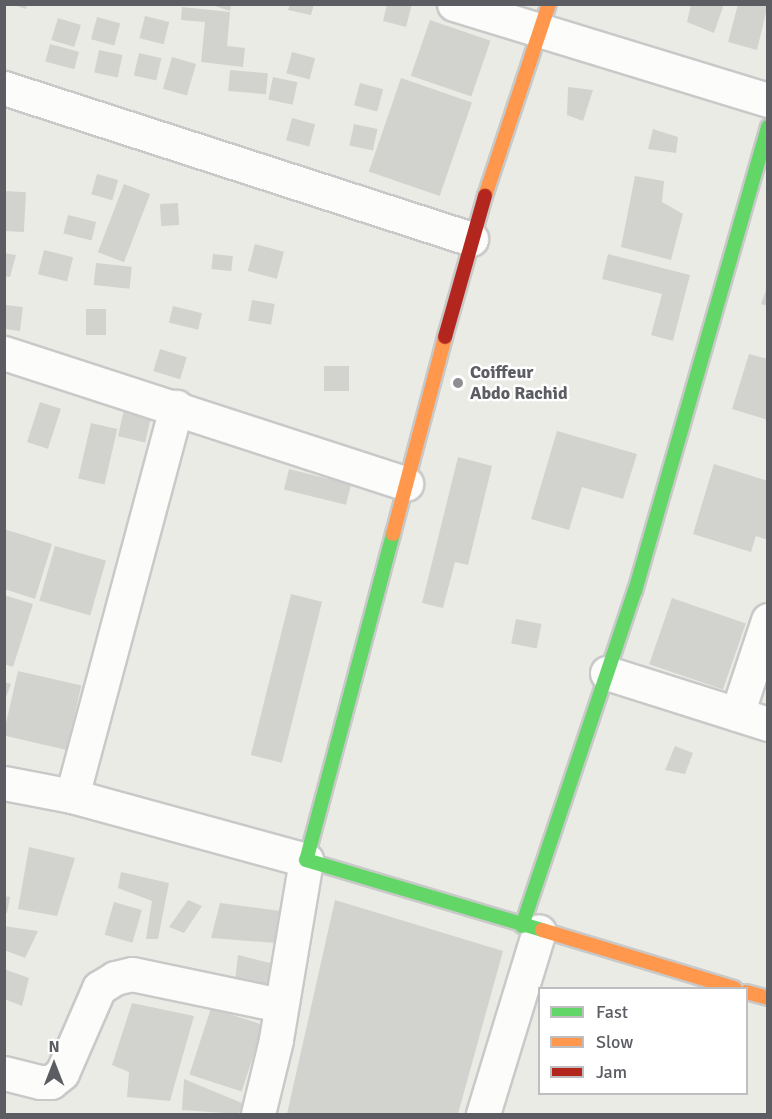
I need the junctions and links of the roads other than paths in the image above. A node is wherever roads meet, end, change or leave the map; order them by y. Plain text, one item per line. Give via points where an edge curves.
1 (454, 4) edge
2 (545, 18) edge
3 (4, 88) edge
4 (768, 100) edge
5 (768, 127) edge
6 (471, 239) junction
7 (6, 361) edge
8 (176, 407) junction
9 (406, 484) junction
10 (768, 620) edge
11 (607, 673) junction
12 (737, 714) junction
13 (768, 724) edge
14 (4, 783) edge
15 (72, 796) junction
16 (306, 860) junction
17 (530, 929) junction
18 (731, 987) edge
19 (748, 992) edge
20 (768, 998) edge
21 (280, 1005) junction
22 (4, 1073) edge
23 (258, 1114) edge
24 (483, 1114) edge

1 - 2 street
2 - 4 street
2 - 6 main road
3 - 6 street
5 - 11 main road via 635,591
6 - 9 main road
7 - 8 street
8 - 9 street
8 - 15 street
9 - 16 main road
10 - 12 street
11 - 12 street
11 - 17 main road
12 - 13 street
14 - 15 street
15 - 16 street
16 - 17 main road
16 - 21 street
17 - 18 main road
17 - 24 street
19 - 20 main road
21 - 22 street via 132,974 115,978 99,988 62,1073 51,1082 40,1082
21 - 23 street

